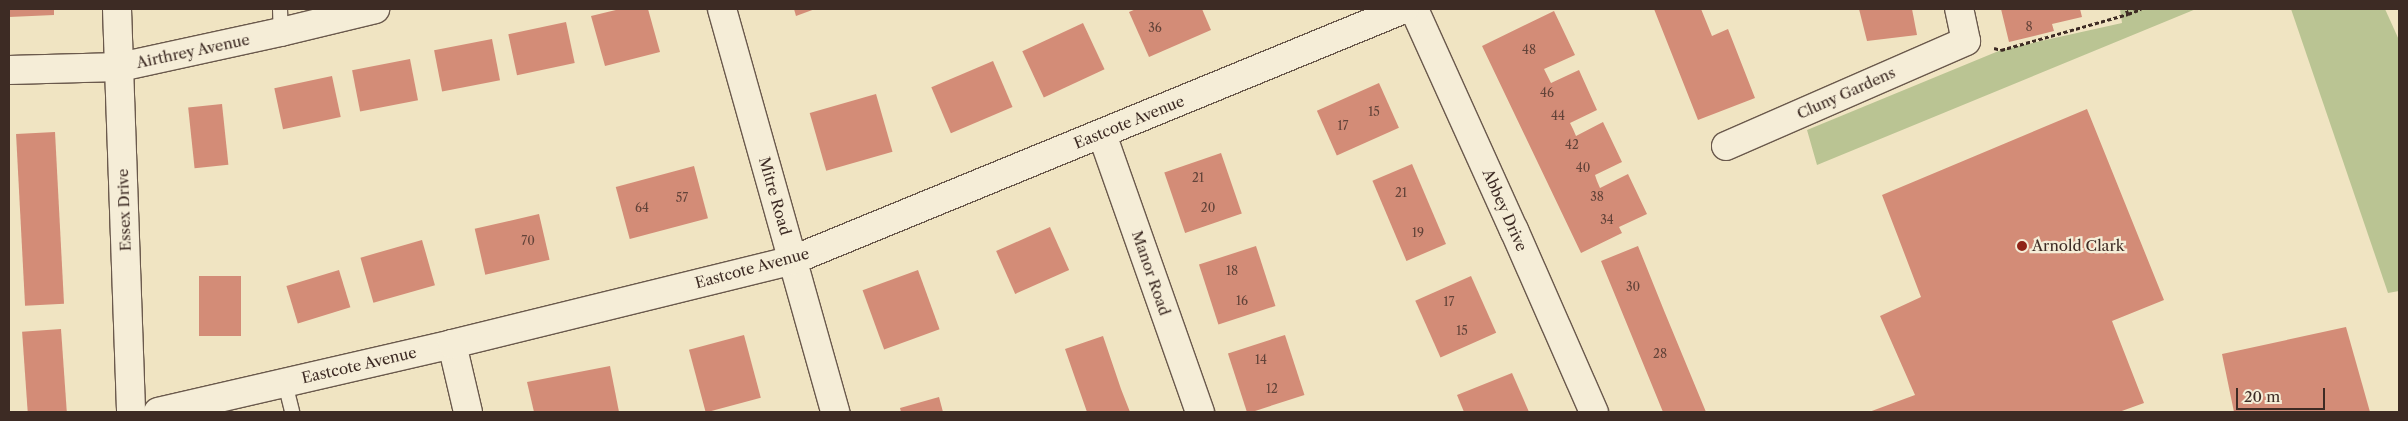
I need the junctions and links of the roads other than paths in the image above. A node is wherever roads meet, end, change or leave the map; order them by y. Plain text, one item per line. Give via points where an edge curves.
1 (118, 9) edge
2 (375, 9) edge
3 (722, 9) edge
4 (1404, 9) edge
5 (1414, 9) edge
6 (1958, 9) edge
7 (280, 20) edge
8 (120, 67) junction
9 (9, 70) edge
10 (1102, 134) junction
11 (1726, 146) dead end
12 (792, 260) junction
13 (452, 344) junction
14 (285, 383) junction
15 (131, 412) edge
16 (158, 412) edge
17 (292, 412) edge
18 (468, 412) edge
19 (835, 412) edge
20 (1200, 412) edge
21 (1594, 412) edge

1 - 8 street, Essex Drive
2 - 7 street, Airthrey Avenue
3 - 12 street, Mitre Road
4 - 10 street, Eastcote Avenue
5 - 21 street, Abbey Drive
6 - 11 street, Cluny Gardens via 1966,41
7 - 8 street, Airthrey Avenue
8 - 9 street, Airthrey Avenue
8 - 15 street, Essex Drive
10 - 12 street, Eastcote Avenue
10 - 20 street, Manor Road
12 - 13 street, Eastcote Avenue
12 - 19 street, Mitre Road
13 - 14 street, Eastcote Avenue
13 - 18 street
14 - 16 street, Eastcote Avenue
14 - 17 lane

